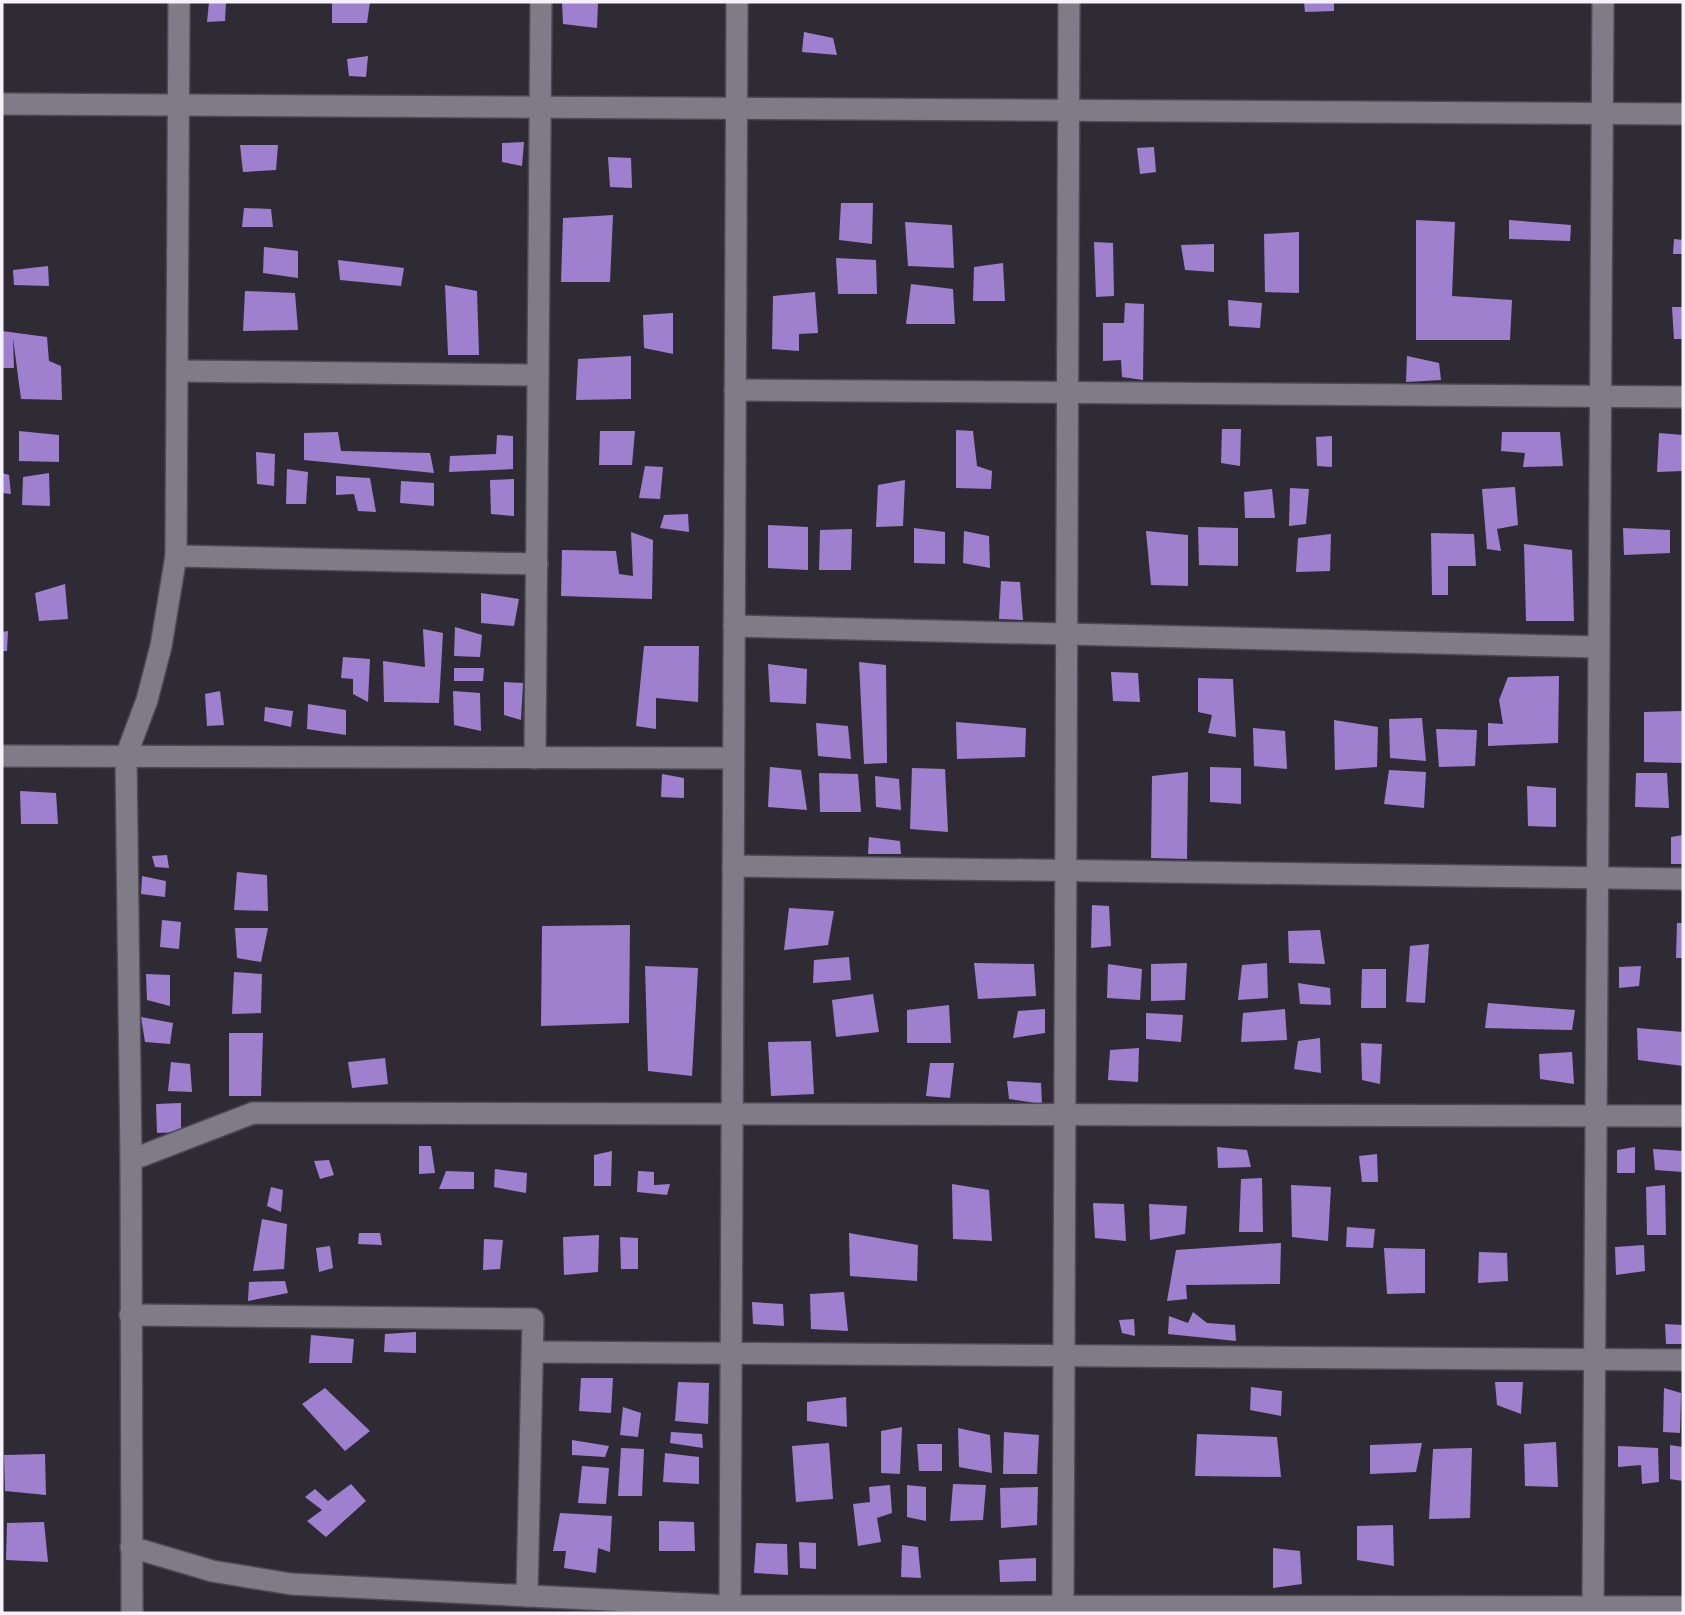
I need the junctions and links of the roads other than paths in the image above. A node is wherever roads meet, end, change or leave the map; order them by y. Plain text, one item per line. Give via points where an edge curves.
1 (179, 2) edge
2 (541, 2) edge
3 (737, 2) edge
4 (1069, 2) edge
5 (1603, 2) edge
6 (2, 104) edge
7 (180, 106) junction
8 (541, 108) junction
9 (736, 109) junction
10 (1068, 111) junction
11 (1603, 114) junction
12 (1683, 114) edge
13 (177, 371) junction
14 (538, 375) junction
15 (735, 390) junction
16 (1068, 392) junction
17 (1601, 396) junction
18 (1683, 397) edge
19 (176, 556) junction
20 (537, 564) junction
21 (734, 626) junction
22 (1066, 634) junction
23 (1599, 647) junction
24 (2, 756) edge
25 (126, 756) junction
26 (535, 758) junction
27 (733, 758) junction
28 (733, 866) junction
29 (1066, 871) junction
30 (1598, 878) junction
31 (1683, 878) edge
32 (733, 1115) junction
33 (1065, 1115) junction
34 (1597, 1116) junction
35 (1683, 1116) edge
36 (131, 1160) junction
37 (130, 1315) junction
38 (533, 1352) junction
39 (731, 1354) junction
40 (1064, 1356) junction
41 (1595, 1360) junction
42 (1683, 1360) edge
43 (131, 1547) junction
44 (527, 1596) junction
45 (1683, 1607) edge
46 (730, 1609) edge
47 (1063, 1609) edge
48 (1593, 1609) edge
49 (132, 1613) edge

1 - 7 street
2 - 8 street
3 - 9 street
4 - 10 street
5 - 11 street
6 - 7 street
7 - 8 street
7 - 13 street
8 - 9 street
8 - 14 street
9 - 10 street
9 - 15 street
10 - 11 street
10 - 16 street
11 - 12 street
11 - 17 street
13 - 14 street
13 - 19 street
14 - 20 street
15 - 16 street
15 - 21 street
16 - 17 street
16 - 22 street
17 - 18 street
17 - 23 street
19 - 20 street
19 - 25 street via 161,646
20 - 26 street
21 - 22 street
21 - 27 street
22 - 23 street
22 - 29 street
23 - 30 street
24 - 25 street
25 - 26 street
25 - 36 street
26 - 27 street
27 - 28 street
28 - 29 street
28 - 32 street
29 - 30 street
29 - 33 street
30 - 31 street
30 - 34 street
32 - 33 street
32 - 36 street via 253,1113
32 - 39 street
33 - 34 street
33 - 40 street
34 - 35 street
34 - 41 street
36 - 37 street
37 - 38 street via 533,1319
37 - 43 street
38 - 39 street
38 - 44 street
39 - 40 street
39 - 46 street
40 - 41 street
40 - 47 street
41 - 42 street
41 - 48 street
43 - 44 street via 212,1571 291,1584
43 - 49 street
44 - 46 street
45 - 48 street
46 - 47 street
47 - 48 street

